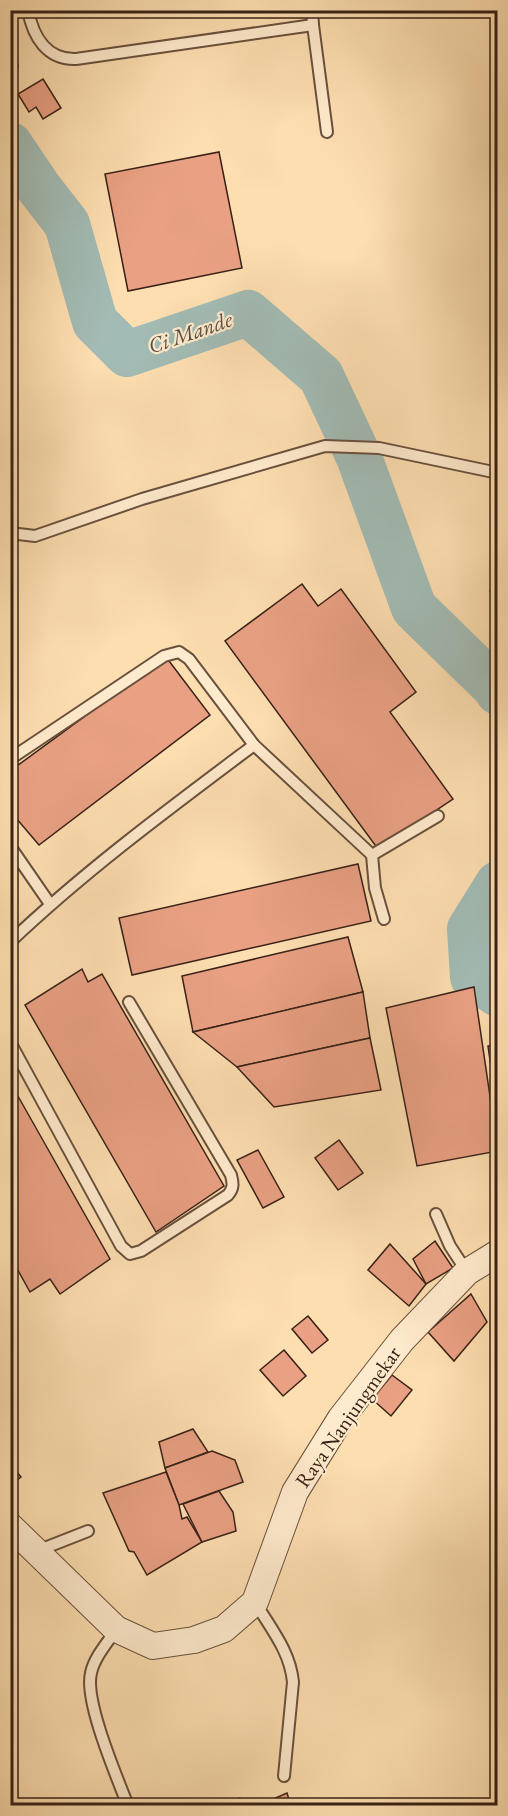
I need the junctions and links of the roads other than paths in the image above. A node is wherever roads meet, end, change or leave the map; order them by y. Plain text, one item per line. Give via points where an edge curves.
1 (28, 10) edge
2 (312, 10) edge
3 (313, 25) junction
4 (327, 132) dead end
5 (498, 473) edge
6 (10, 533) edge
7 (254, 745) junction
8 (10, 759) edge
9 (438, 816) dead end
10 (10, 846) edge
11 (372, 855) junction
12 (50, 904) junction
13 (384, 919) dead end
14 (10, 942) edge
15 (129, 1002) dead end
16 (10, 1042) edge
17 (435, 1214) dead end
18 (498, 1253) edge
19 (467, 1272) junction
20 (10, 1526) edge
21 (88, 1532) dead end
22 (37, 1552) junction
23 (255, 1602) junction
24 (116, 1629) junction
25 (284, 1776) dead end
26 (128, 1806) edge

1 - 3 lane via 30,24 40,42 65,59
2 - 3 lane
3 - 4 lane
5 - 6 lane via 379,448 325,446 142,499 35,537
7 - 8 lane via 189,659 179,652 164,656
7 - 11 lane
7 - 12 lane
9 - 11 lane
10 - 12 lane
11 - 13 lane via 375,888
12 - 14 lane
15 - 16 lane via 233,1183 228,1195 141,1251 130,1254 122,1245
17 - 19 lane
18 - 19 street, Raya Nanjungmekar
19 - 23 street, Raya Nanjungmekar via 402,1340 341,1418 295,1492
20 - 22 street, Raya Nanjungmekar
21 - 22 lane
22 - 24 street, Raya Nanjungmekar
23 - 24 street, Raya Nanjungmekar via 224,1629 194,1640 153,1646
23 - 25 lane via 288,1656 291,1668
24 - 26 lane via 92,1667 91,1696

